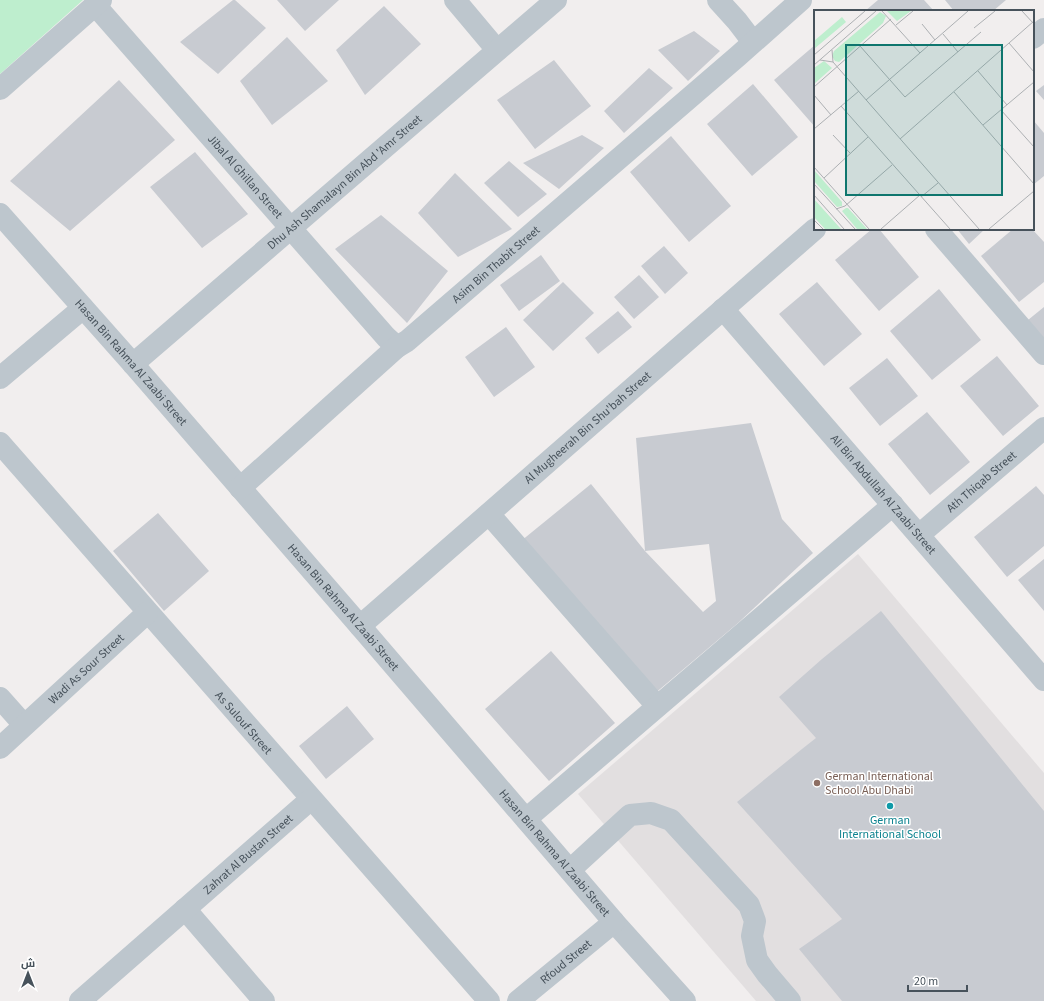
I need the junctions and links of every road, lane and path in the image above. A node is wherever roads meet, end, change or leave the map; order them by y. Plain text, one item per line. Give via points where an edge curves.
1 (455, 0) edge
2 (556, 0) edge
3 (718, 0) edge
4 (801, 0) edge
5 (98, 2) edge
6 (1044, 29) edge
7 (1034, 37) edge
8 (753, 42) junction
9 (498, 50) junction
10 (0, 90) edge
11 (0, 214) edge
12 (290, 228) junction
13 (814, 230) edge
14 (937, 230) edge
15 (83, 308) junction
16 (723, 309) junction
17 (397, 347) junction
18 (1044, 354) edge
19 (133, 364) junction
20 (0, 378) edge
21 (1043, 431) edge
22 (0, 443) edge
23 (240, 488) junction
24 (893, 505) junction
25 (488, 514) junction
26 (919, 535) junction
27 (147, 613) junction
28 (360, 626) junction
29 (1044, 680) edge
30 (0, 698) edge
31 (657, 706) junction
32 (24, 725) junction
33 (0, 748) edge
34 (310, 800) junction
35 (526, 818) junction
36 (570, 870) junction
37 (185, 909) junction
38 (614, 922) junction
39 (80, 1001) edge
40 (264, 1001) edge
41 (489, 1001) edge
42 (518, 1001) edge
43 (685, 1001) edge
44 (790, 1001) edge

1 - 9 street
2 - 9 street, Dhu Ash Shamalayn Bin Abd 'Amr Street
3 - 8 street
4 - 8 street, Asim Bin Thabit Street
5 - 10 street
5 - 12 street, Jibal Al Ghillan Street
6 - 7 street
8 - 17 street, Asim Bin Thabit Street
9 - 12 street, Dhu Ash Shamalayn Bin Abd 'Amr Street
11 - 15 street, Hasan Bin Rahma Al Zaabi Street
12 - 17 street, Jibal Al Ghillan Street
12 - 19 street, Dhu Ash Shamalayn Bin Abd 'Amr Street
13 - 16 street, Al Mugheerah Bin Shu'bah Street
14 - 18 street
15 - 19 street, Hasan Bin Rahma Al Zaabi Street
15 - 20 street
16 - 24 street, Ali Bin Abdullah Al Zaabi Street
16 - 25 street, Al Mugheerah Bin Shu'bah Street
17 - 23 street, Asim Bin Thabit Street
19 - 23 street, Hasan Bin Rahma Al Zaabi Street
21 - 26 street, Ath Thiqab Street
22 - 27 street, As Sulouf Street
23 - 28 street, Hasan Bin Rahma Al Zaabi Street
24 - 26 street, Ali Bin Abdullah Al Zaabi Street
24 - 31 street
25 - 28 street, Al Mugheerah Bin Shu'bah Street
25 - 31 street
26 - 29 street, Ali Bin Abdullah Al Zaabi Street
27 - 32 street, Wadi As Sour Street
27 - 34 street, As Sulouf Street
28 - 35 street, Hasan Bin Rahma Al Zaabi Street
30 - 32 street
31 - 35 street
32 - 33 street, Wadi As Sour Street
34 - 37 street, Zahrat Al Bustan Street
34 - 41 street, As Sulouf Street
35 - 36 street, Hasan Bin Rahma Al Zaabi Street
36 - 38 street, Hasan Bin Rahma Al Zaabi Street
36 - 44 street via 630,815 651,813 671,820 749,906 755,921 752,936 757,960
37 - 39 street, Zahrat Al Bustan Street
37 - 40 street
38 - 42 street, Rfoud Street
38 - 43 street, Hasan Bin Rahma Al Zaabi Street

